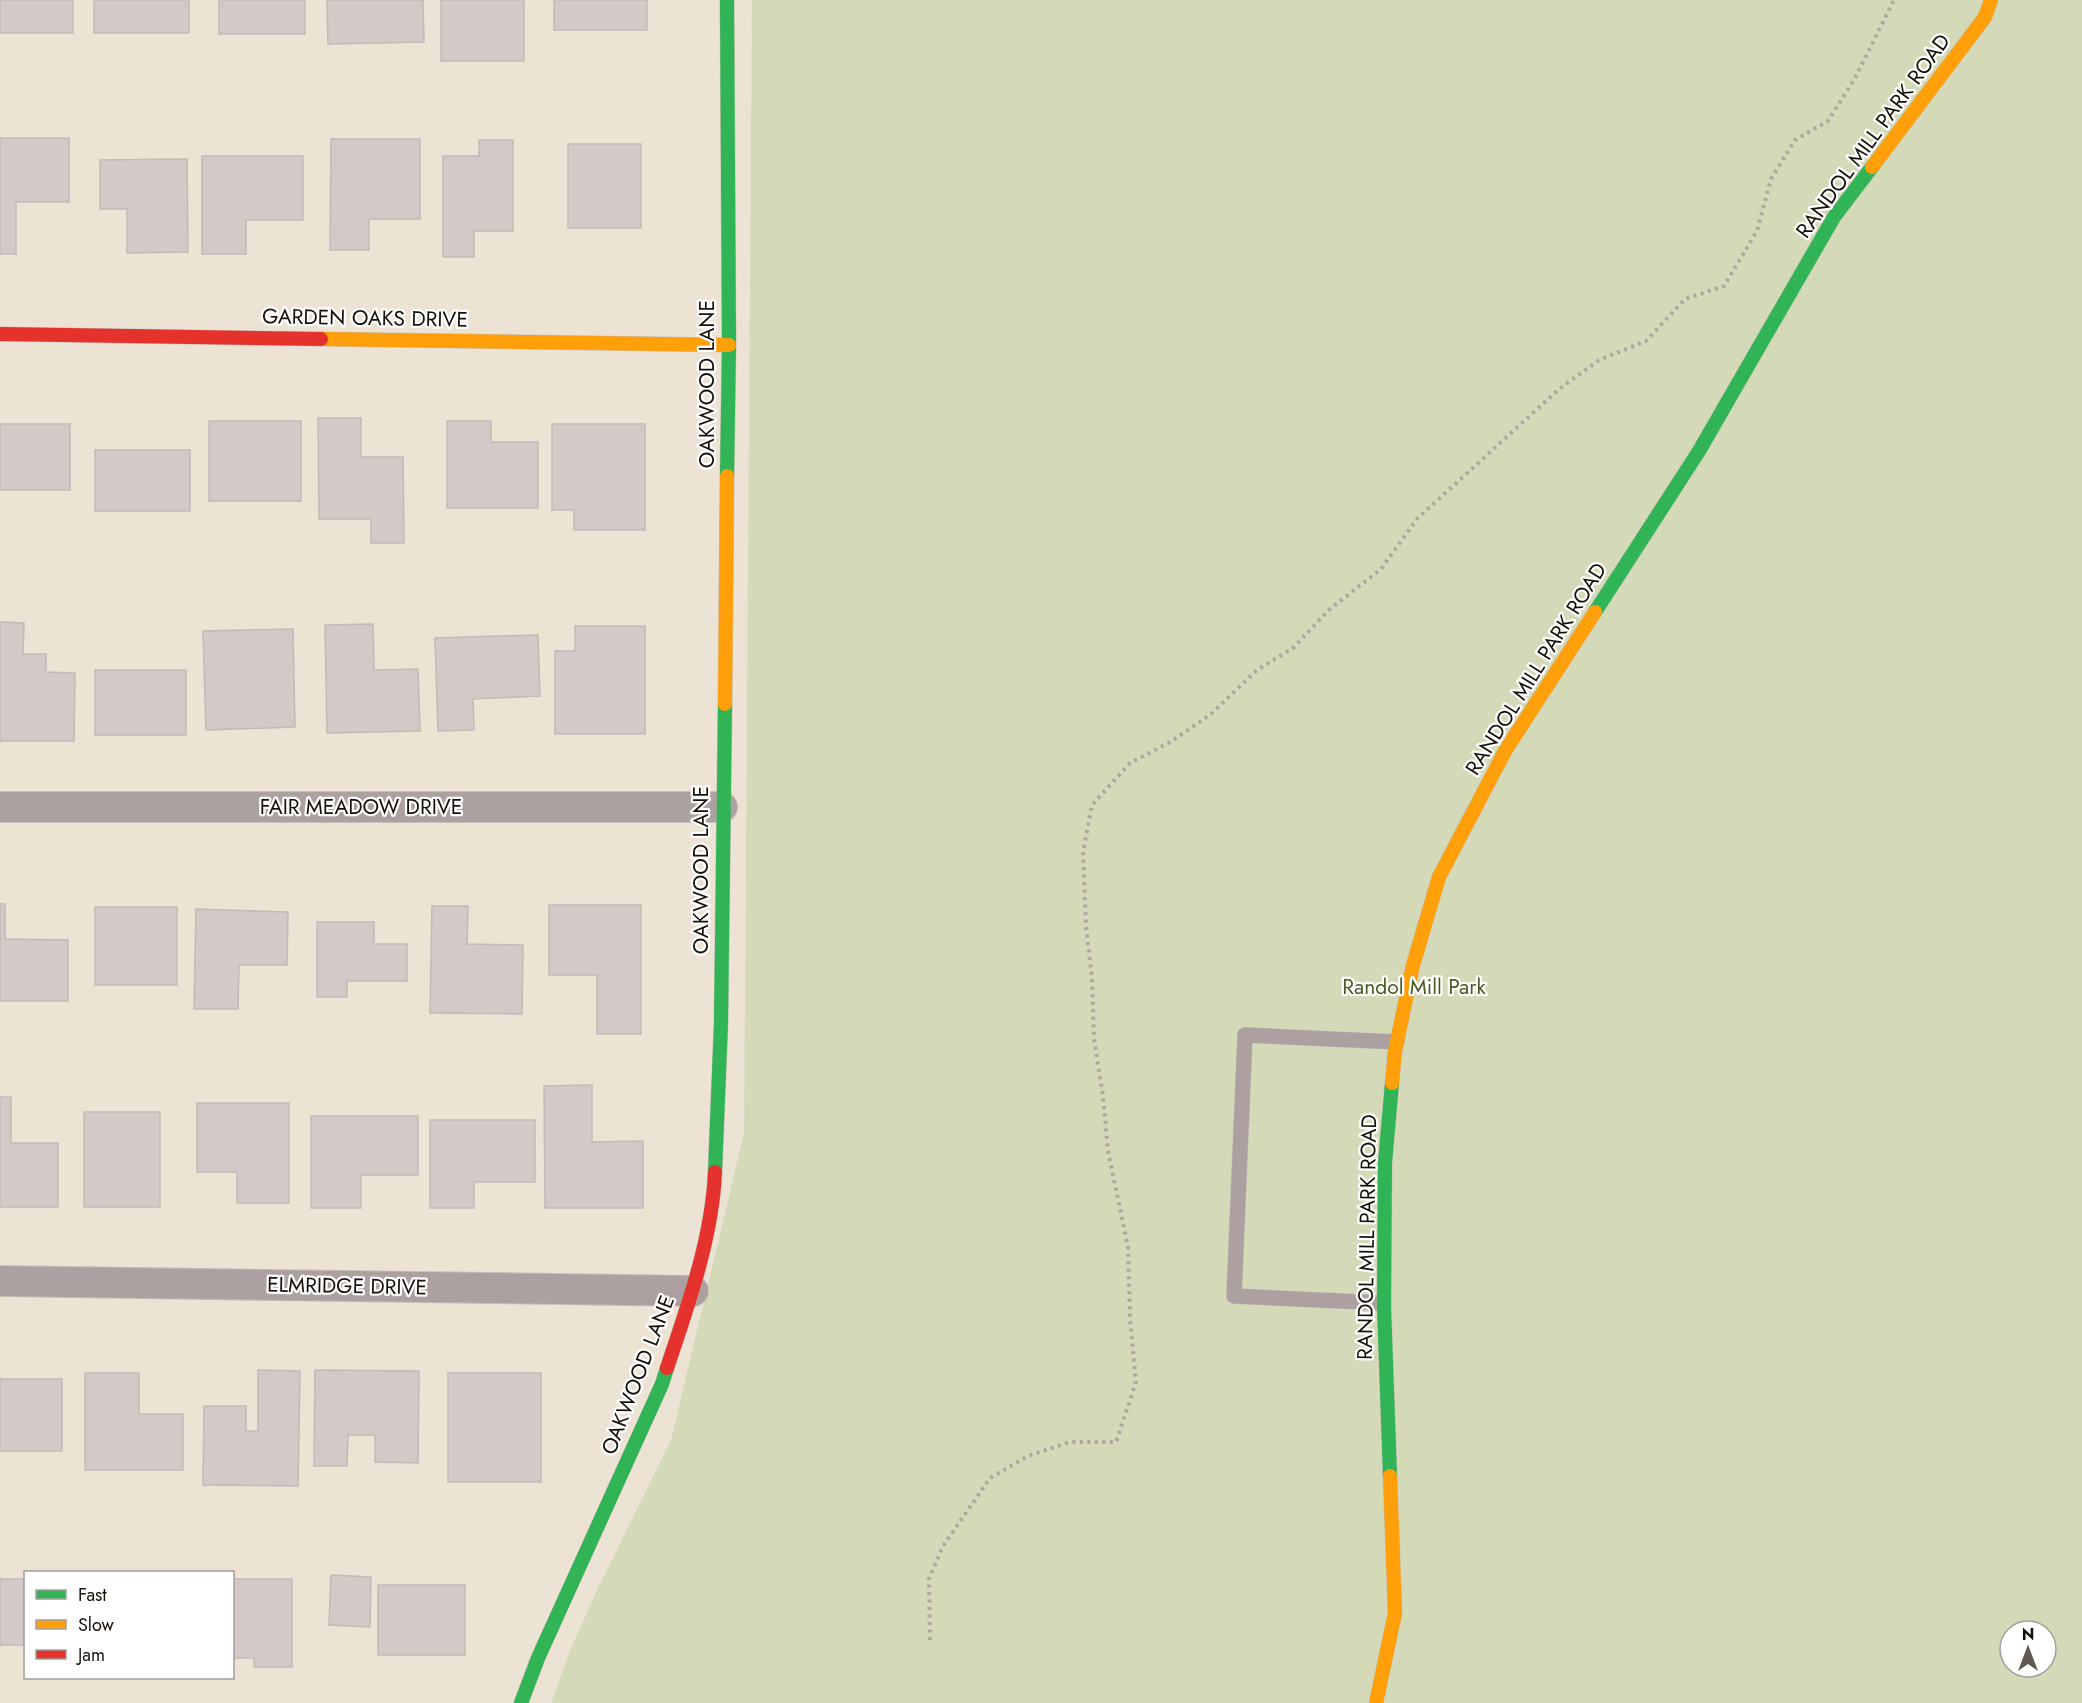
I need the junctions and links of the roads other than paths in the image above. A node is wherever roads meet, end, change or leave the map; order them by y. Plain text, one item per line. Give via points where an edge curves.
1 (727, 0) edge
2 (1991, 0) edge
3 (0, 334) edge
4 (729, 345) junction
5 (0, 807) edge
6 (722, 807) junction
7 (1397, 1042) junction
8 (0, 1281) edge
9 (693, 1291) junction
10 (1384, 1303) junction
11 (521, 1703) edge
12 (1376, 1703) edge

1 - 4 street, OAKWOOD LANE
2 - 7 street, RANDOL MILL PARK ROAD via 1985,17 1834,217 1699,451 1505,751 1439,877 1413,965
3 - 4 street, GARDEN OAKS DRIVE
4 - 6 street, OAKWOOD LANE
5 - 6 street, FAIR MEADOW DRIVE
6 - 9 street, OAKWOOD LANE via 721,1023 714,1200
7 - 10 street, RANDOL MILL PARK ROAD via 1385,1163
7 - 10 lane via 1245,1035 1234,1296
8 - 9 street, ELMRIDGE DRIVE
9 - 11 street, OAKWOOD LANE via 662,1384
10 - 12 street, RANDOL MILL PARK ROAD via 1395,1613

